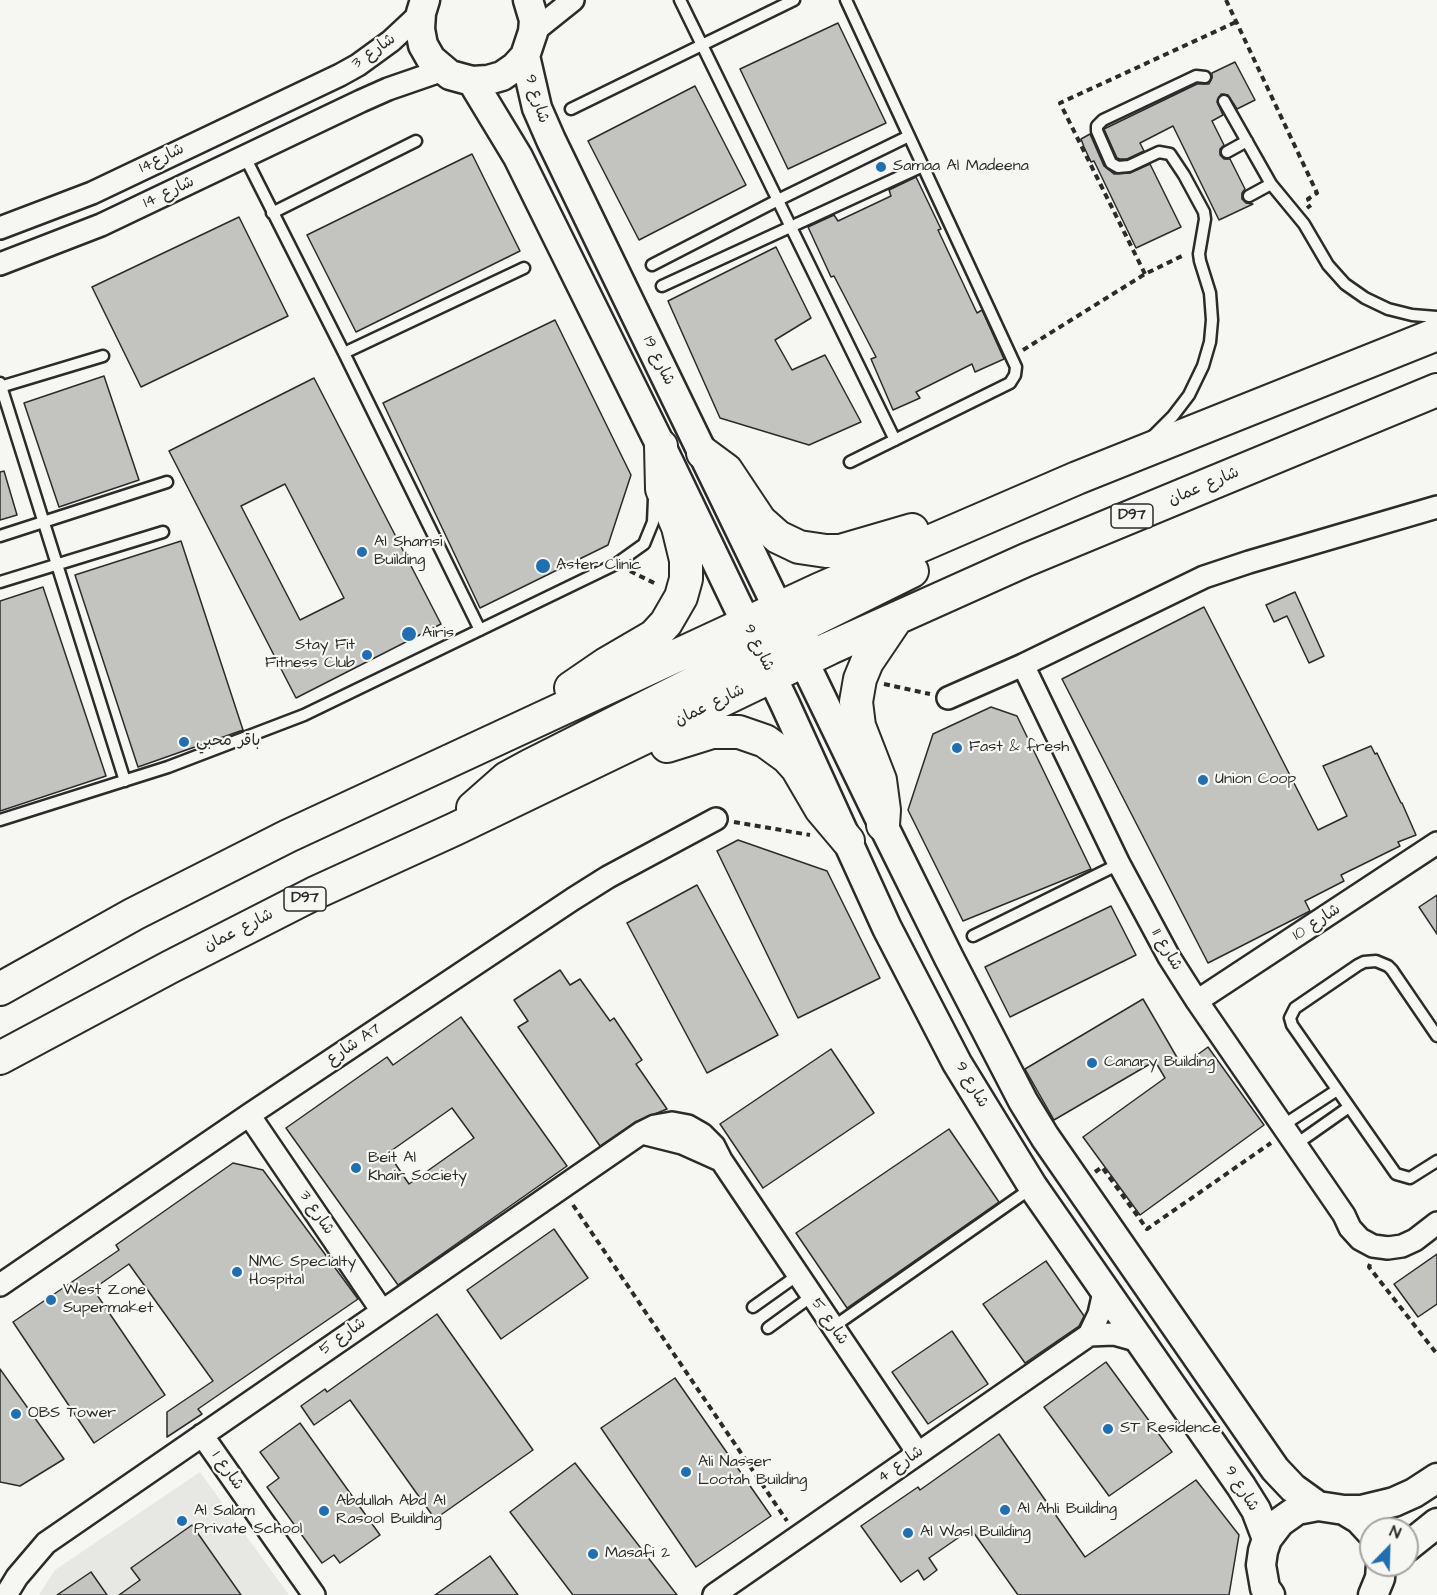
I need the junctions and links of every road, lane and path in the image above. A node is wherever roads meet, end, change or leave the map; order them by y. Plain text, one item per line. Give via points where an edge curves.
1 (528, 0) edge
2 (573, 0) edge
3 (680, 0) edge
4 (794, 0) edge
5 (846, 0) edge
6 (1226, 0) edge
7 (423, 4) edge
8 (529, 44) junction
9 (702, 45) junction
10 (443, 70) junction
11 (1205, 77) dead end
12 (472, 81) junction
13 (321, 83) joint
14 (1224, 101) dead end
15 (571, 109) dead end
16 (909, 136) junction
17 (551, 140) joint
18 (416, 141) dead end
19 (1246, 141) junction
20 (1227, 152) dead end
21 (245, 157) junction
22 (923, 166) junction
23 (1195, 170) dead end
24 (1184, 175) junction
25 (1271, 184) junction
26 (1249, 196) dead end
27 (778, 200) junction
28 (272, 213) junction
29 (1216, 213) dead end
30 (1296, 213) junction
31 (1205, 219) junction
32 (791, 227) junction
33 (0, 228) edge
34 (1199, 248) junction
35 (0, 264) edge
36 (652, 265) dead end
37 (524, 268) dead end
38 (662, 286) dead end
39 (1437, 317) edge
40 (1437, 334) edge
41 (345, 353) junction
42 (103, 356) dead end
43 (1012, 357) junction
44 (0, 386) edge
45 (1437, 390) edge
46 (895, 440) junction
47 (653, 453) junction
48 (702, 453) junction
49 (1135, 455) junction
50 (850, 462) dead end
51 (1077, 478) junction
52 (167, 482) dead end
53 (1437, 507) edge
54 (42, 522) junction
55 (964, 525) junction
56 (163, 532) dead end
57 (0, 536) edge
58 (616, 564) junction
59 (56, 565) junction
60 (0, 582) edge
61 (772, 595) junction
62 (681, 597) junction
63 (896, 618) junction
64 (480, 630) junction
65 (753, 637) junction
66 (798, 650) junction
67 (1023, 665) junction
68 (860, 679) junction
69 (948, 698) joint
70 (533, 722) junction
71 (615, 752) junction
72 (125, 781) junction
73 (716, 819) joint
74 (0, 820) edge
75 (883, 825) junction
76 (454, 829) junction
77 (848, 841) junction
78 (1437, 843) edge
79 (1119, 864) junction
80 (973, 936) dead end
81 (0, 989) edge
82 (1197, 1001) junction
83 (1437, 1036) edge
84 (0, 1058) edge
85 (1337, 1090) junction
86 (1349, 1107) junction
87 (249, 1115) junction
88 (1288, 1135) junction
89 (1437, 1161) edge
90 (1078, 1185) junction
91 (1033, 1187) junction
92 (561, 1188) junction
93 (1344, 1215) junction
94 (1431, 1227) edge
95 (1373, 1246) junction
96 (798, 1275) junction
97 (0, 1286) edge
98 (1104, 1292) junction
99 (812, 1296) junction
100 (753, 1307) dead end
101 (382, 1311) junction
102 (833, 1327) junction
103 (768, 1328) dead end
104 (1089, 1335) junction
105 (1139, 1341) junction
106 (1437, 1354) edge
107 (202, 1435) junction
108 (918, 1453) junction
109 (1437, 1478) edge
110 (1331, 1508) junction
111 (1359, 1519) edge
112 (1437, 1523) edge
113 (797, 1537) junction
114 (1419, 1537) edge
115 (46, 1543) junction
116 (1264, 1552) junction
117 (0, 1583) edge
118 (6, 1595) edge
119 (314, 1595) edge
120 (714, 1595) edge
121 (1251, 1595) edge
122 (1270, 1595) edge

1 - 8 street, شارع 9 via 534,20
2 - 8 street
3 - 9 lane
4 - 9 lane
5 - 16 lane
6 - 30 path via 1317,193 1308,199 1311,206
7 - 10 street via 423,45
7 - 13 street, شارع 3 via 406,28 375,54
8 - 12 street via 515,67 502,76
8 - 17 street, شارع 9 via 534,99
9 - 15 lane
9 - 27 lane
10 - 12 street
10 - 21 street, شارع 14 via 388,89
11 - 24 lane via 1196,76 1097,126 1114,165 1123,168 1164,152 1175,159
12 - 47 street via 518,157 644,411
13 - 33 street, شارع14 via 92,193
14 - 19 lane
16 - 22 lane
16 - 27 lane
17 - 48 street, شارع 19
18 - 28 lane
19 - 20 lane
19 - 25 lane
21 - 28 lane
21 - 35 street, شارع 14 via 81,234
22 - 32 lane
22 - 43 lane
23 - 24 lane
24 - 31 lane
25 - 26 lane
25 - 30 lane
27 - 32 lane
27 - 36 lane
28 - 41 lane
29 - 31 lane
30 - 39 lane via 1328,265 1352,289 1388,309
31 - 34 lane
32 - 38 lane
32 - 46 lane
34 - 43 path via 1145,274
34 - 49 lane via 1212,320 1203,366 1189,395
37 - 41 lane
40 - 49 main road
41 - 64 lane
42 - 44 lane
43 - 46 lane via 1016,367 1010,383
44 - 54 lane
45 - 63 main road, شارع عمان / D97
46 - 50 lane
47 - 58 lane via 653,522 644,543
47 - 62 main road via 686,560
47 - 65 street
48 - 55 main road via 726,470 760,522 799,547 840,551 913,530
48 - 61 street, شارع 19
49 - 51 main road
51 - 55 main road
51 - 66 main road via 1019,520 809,622
52 - 54 lane
53 - 67 street via 1204,576
54 - 57 lane
54 - 59 lane
55 - 61 main road
56 - 59 lane
58 - 62 path
58 - 64 lane
59 - 60 lane
59 - 72 lane
61 - 65 main road via 779,619 773,637
61 - 66 street
62 - 70 main road via 654,636 586,676
63 - 66 main road, شارع عمان / D97
63 - 68 main road via 875,647
64 - 72 lane via 304,715
65 - 66 main road
65 - 70 main road
65 - 71 main road, شارع عمان / D97
65 - 76 main road via 522,770 488,793
65 - 77 street, شارع 9
66 - 75 street
67 - 69 street
67 - 79 street, شارع 11
68 - 69 path
68 - 75 main road via 857,715 880,780
70 - 81 main road via 288,836
71 - 76 main road, شارع عمان / D97
71 - 77 main road via 660,748 712,732 752,736 787,757
72 - 74 lane
73 - 77 path
73 - 87 street, شارع A7 via 590,889
75 - 90 street via 1023,1101
76 - 84 main road, شارع عمان / D97 via 317,892
77 - 91 street, شارع 9 via 921,996
78 - 82 street, شارع 10
79 - 80 lane
79 - 82 street, شارع 11
82 - 88 street, شارع 11
83 - 85 lane via 1388,966 1376,961 1358,965 1295,1008 1290,1018
85 - 86 lane
85 - 88 lane
86 - 88 lane
86 - 89 lane via 1396,1174 1405,1178 1415,1176
87 - 97 street, شارع A7
87 - 101 street, شارع 3
88 - 90 path via 1147,1229 1102,1167
88 - 93 street, شارع 11
90 - 110 street via 1275,1469 1293,1488
91 - 98 street, شارع 9
91 - 102 lane
92 - 96 street, شارع 5 via 641,1133 672,1123 688,1126 714,1146
92 - 101 street, شارع 5
92 - 113 path
93 - 94 street, شارع 11 via 1358,1225 1391,1236 1409,1236
93 - 95 street, شارع 11 via 1360,1239
94 - 95 street, شارع 11 via 1402,1246
95 - 106 path via 1369,1267
96 - 99 street, شارع 5
96 - 100 lane
98 - 104 street
98 - 105 street, شارع 9
99 - 102 street, شارع 5
99 - 103 lane
101 - 107 street, شارع 5
102 - 108 street, شارع 5
104 - 105 street via 1114,1334
104 - 108 street, شارع 4
105 - 116 street, شارع 9 via 1256,1510
107 - 115 street, شارع 5
107 - 119 street, شارع 1
108 - 113 street, شارع 4
109 - 110 street via 1394,1502 1369,1508
110 - 111 street
110 - 116 street via 1297,1510 1280,1522
112 - 114 street
113 - 120 street, شارع 4
115 - 117 street, شارع 5 via 17,1558
115 - 118 street, شارع 5
116 - 121 street
116 - 122 street, شارع 9 via 1265,1588

